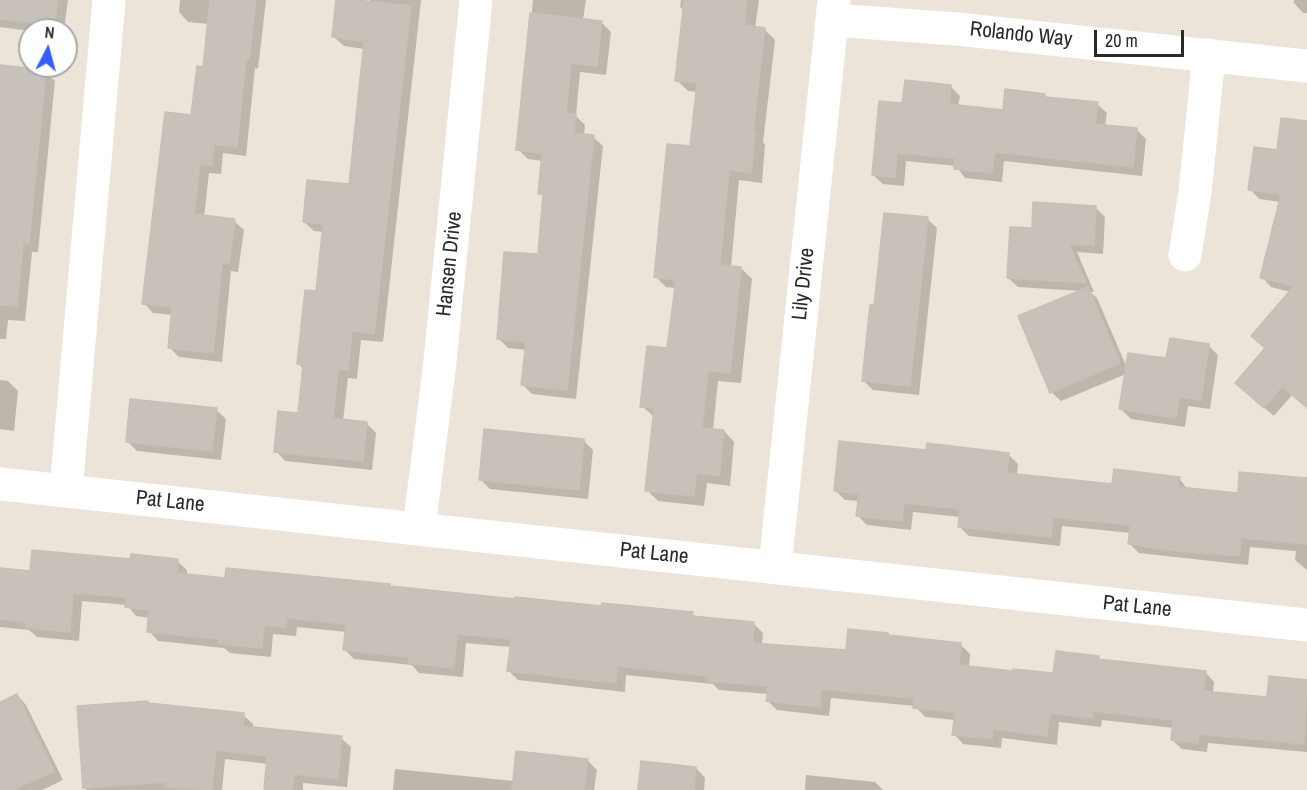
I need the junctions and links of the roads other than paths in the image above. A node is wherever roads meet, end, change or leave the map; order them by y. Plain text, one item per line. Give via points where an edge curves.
1 (109, 0) edge
2 (476, 0) edge
3 (833, 10) edge
4 (1209, 55) junction
5 (1307, 66) edge
6 (1185, 255) dead end
7 (0, 484) edge
8 (66, 491) junction
9 (419, 528) junction
10 (775, 567) junction
11 (1307, 625) edge

1 - 8 street
2 - 9 street, Hansen Drive
3 - 4 street, Rolando Way via 957,29
3 - 10 street, Lily Drive
4 - 5 street, Rolando Way
4 - 6 street
7 - 8 street, Pat Lane
8 - 9 street, Pat Lane
9 - 10 street, Pat Lane
10 - 11 street, Pat Lane

